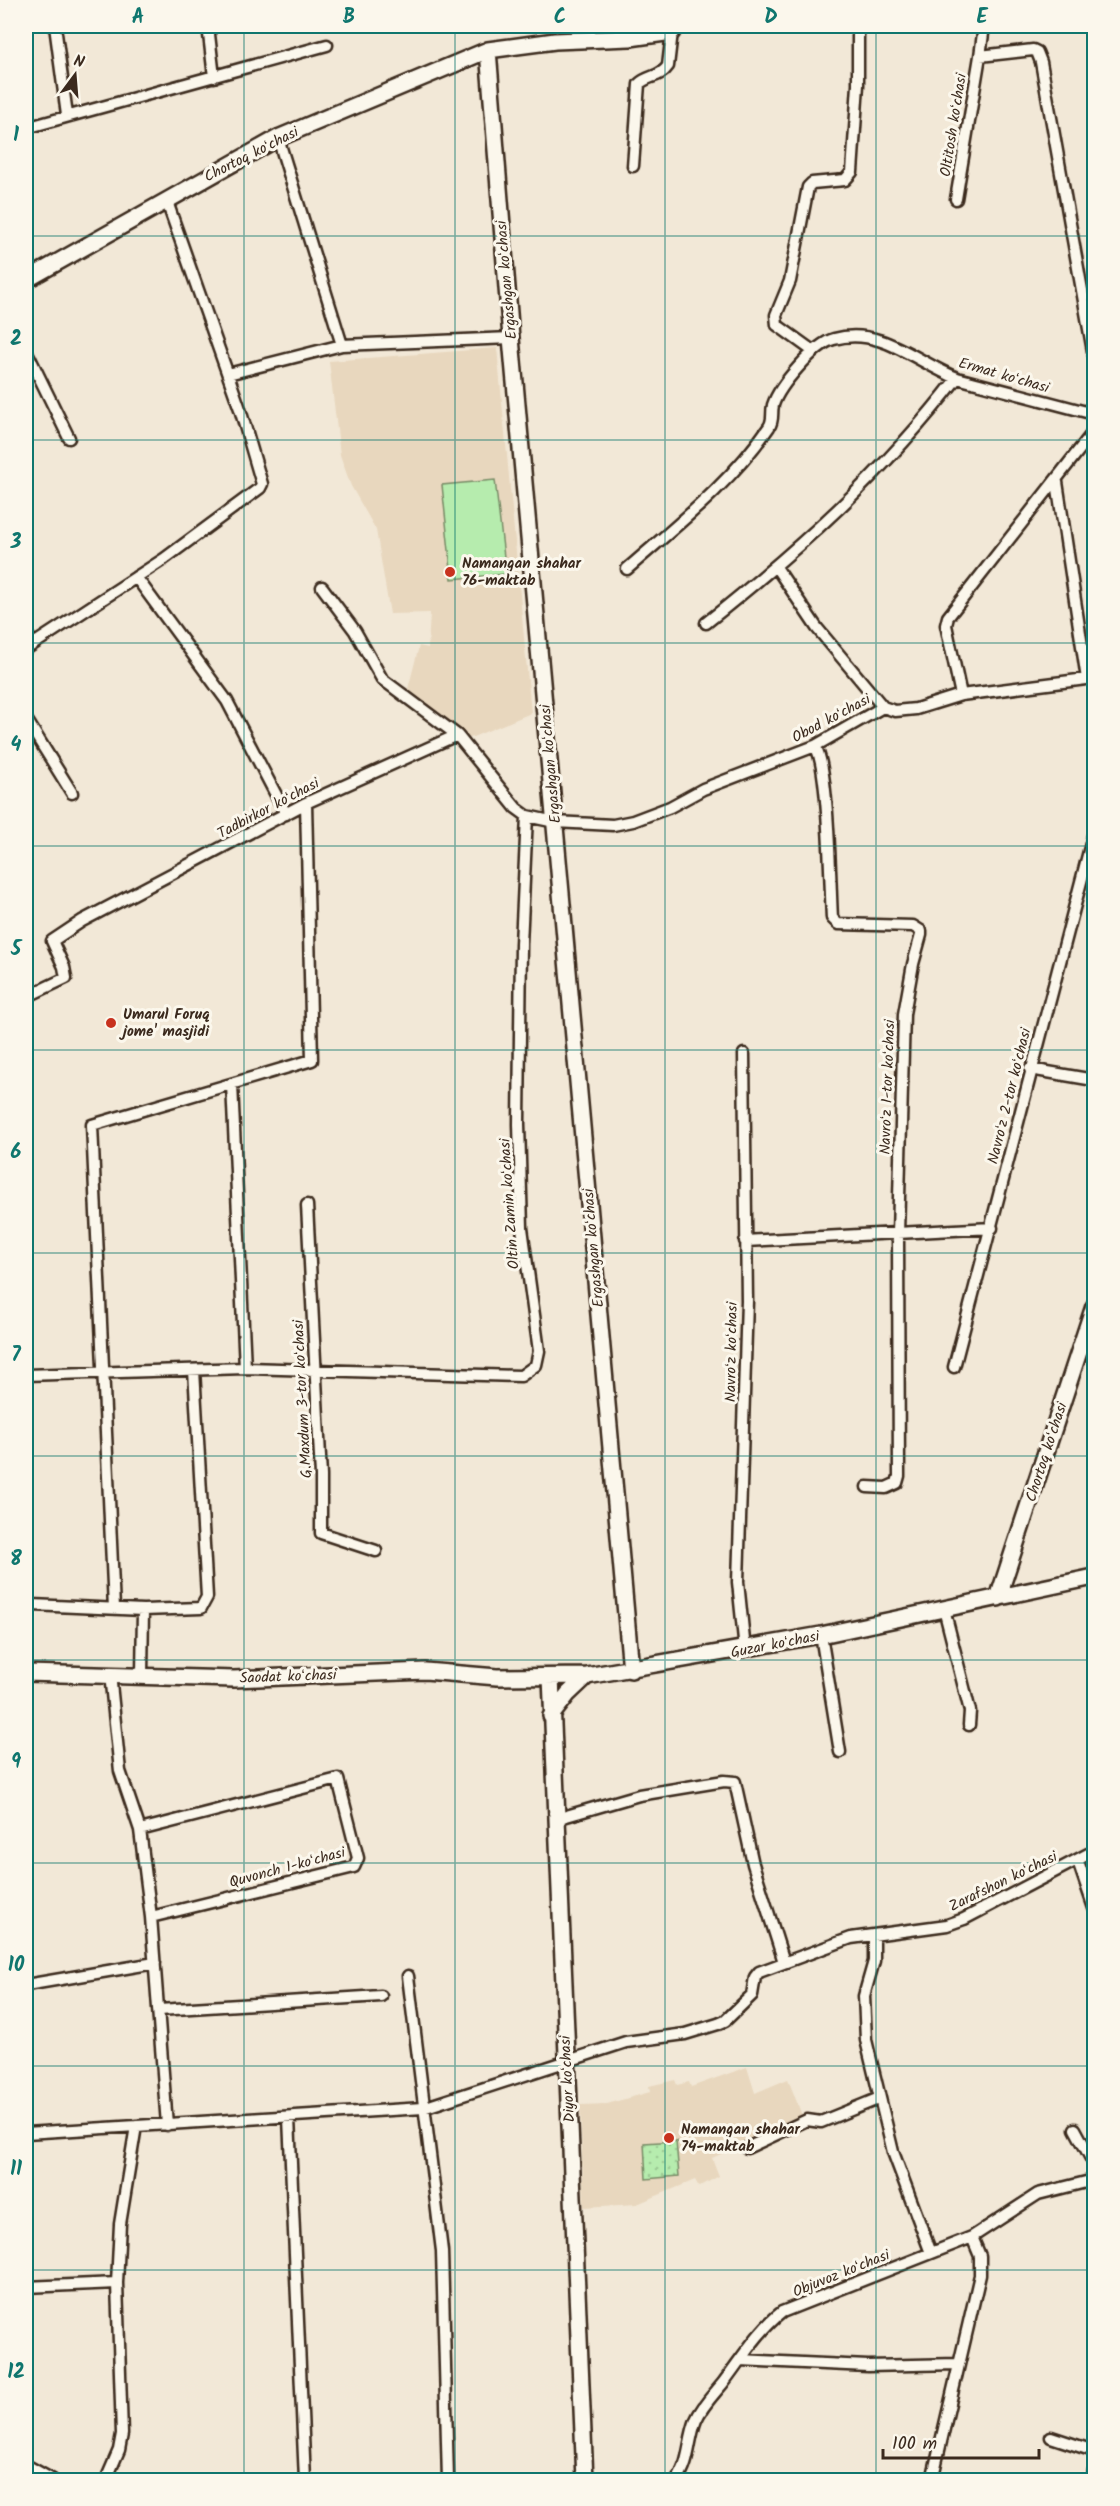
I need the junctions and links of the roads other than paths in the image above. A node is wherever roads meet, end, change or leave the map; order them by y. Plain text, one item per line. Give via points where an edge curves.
1 (55, 26) edge
2 (208, 26) edge
3 (858, 26) edge
4 (984, 26) edge
5 (672, 29) edge
6 (327, 45) dead end
7 (488, 50) junction
8 (980, 56) junction
9 (214, 77) junction
10 (67, 115) junction
11 (26, 128) edge
12 (278, 138) junction
13 (633, 166) dead end
14 (166, 199) junction
15 (956, 200) dead end
16 (26, 280) edge
17 (511, 338) junction
18 (342, 345) junction
19 (26, 350) edge
20 (813, 351) junction
21 (1095, 357) edge
22 (228, 374) junction
23 (957, 378) junction
24 (1095, 414) edge
25 (1095, 431) edge
26 (69, 438) dead end
27 (1057, 482) junction
28 (776, 567) junction
29 (627, 569) dead end
30 (135, 577) junction
31 (322, 587) dead end
32 (706, 623) dead end
33 (26, 633) edge
34 (29, 646) edge
35 (1091, 679) edge
36 (961, 695) junction
37 (883, 707) junction
38 (26, 719) edge
39 (457, 735) junction
40 (815, 746) junction
41 (72, 793) dead end
42 (306, 803) junction
43 (286, 814) junction
44 (527, 816) junction
45 (555, 822) junction
46 (1095, 832) edge
47 (26, 997) edge
48 (744, 1054) dead end
49 (1030, 1069) junction
50 (1095, 1080) edge
51 (232, 1084) junction
52 (307, 1205) dead end
53 (992, 1228) junction
54 (898, 1234) junction
55 (745, 1241) junction
56 (1095, 1306) edge
57 (954, 1367) dead end
58 (245, 1368) junction
59 (317, 1369) junction
60 (194, 1370) junction
61 (103, 1373) junction
62 (26, 1374) edge
63 (867, 1487) dead end
64 (376, 1551) dead end
65 (1095, 1577) edge
66 (998, 1598) junction
67 (26, 1603) edge
68 (114, 1608) junction
69 (944, 1609) junction
70 (143, 1610) junction
71 (822, 1635) junction
72 (745, 1650) junction
73 (631, 1670) junction
74 (26, 1673) edge
75 (110, 1674) junction
76 (142, 1675) junction
77 (587, 1676) junction
78 (551, 1677) junction
79 (551, 1716) junction
80 (969, 1725) dead end
81 (840, 1752) dead end
82 (556, 1819) junction
83 (140, 1830) junction
84 (1095, 1851) edge
85 (1078, 1861) junction
86 (1095, 1908) edge
87 (151, 1917) junction
88 (874, 1936) junction
89 (784, 1962) junction
90 (155, 1963) junction
91 (408, 1976) dead end
92 (26, 1985) edge
93 (381, 1996) dead end
94 (159, 2010) junction
95 (566, 2060) junction
96 (880, 2098) junction
97 (423, 2108) junction
98 (289, 2118) junction
99 (167, 2125) junction
100 (136, 2126) junction
101 (1075, 2129) dead end
102 (26, 2133) edge
103 (747, 2148) dead end
104 (1095, 2164) edge
105 (1095, 2180) edge
106 (972, 2237) junction
107 (931, 2253) junction
108 (117, 2283) junction
109 (26, 2287) edge
110 (740, 2360) junction
111 (958, 2364) junction
112 (1051, 2437) dead end
113 (1095, 2451) edge
114 (26, 2465) edge
115 (1095, 2470) edge
116 (53, 2481) edge
117 (106, 2481) edge
118 (305, 2481) edge
119 (448, 2481) edge
120 (585, 2481) edge
121 (677, 2481) edge
122 (932, 2481) edge
123 (1092, 2481) edge

1 - 10 street
2 - 9 street
3 - 20 street via 852,172 845,180 812,183 808,187 790,281 776,315 777,325
4 - 8 street, Oltitosh koʻchasi
5 - 7 street via 630,38 555,41
5 - 13 street via 668,66 656,77 643,80 638,90
6 - 9 street
7 - 12 street, Chortoq koʻchasi
7 - 17 street, Ergashgan koʻchasi
8 - 15 street, Oltitosh koʻchasi
8 - 21 street, Oltitosh koʻchasi via 1033,50 1041,62
9 - 10 street
10 - 11 street
12 - 14 street, Chortoq koʻchasi
12 - 18 street
14 - 16 street, Chortoq koʻchasi
14 - 22 street
17 - 18 street
17 - 45 street, Ergashgan koʻchasi
18 - 22 street
19 - 26 street
20 - 23 street, Ermat koʻchasi via 832,339 878,339
20 - 29 street, Ermat koʻchasi via 774,404 770,426 732,476
22 - 30 street via 262,476 260,488
23 - 24 street, Ermat koʻchasi
23 - 28 street via 893,456
25 - 27 street
27 - 35 street
27 - 36 street via 948,618 946,625
28 - 32 street
28 - 37 street via 817,627
30 - 34 street
30 - 43 street via 227,701
31 - 39 street via 355,631 382,679
33 - 34 street
35 - 36 street, Obod koʻchasi
36 - 37 street, Obod koʻchasi via 916,709 895,711
37 - 40 street, Obod koʻchasi
38 - 41 street
39 - 42 street, Tadbirkor koʻchasi
39 - 44 street via 516,808
40 - 45 street, Obod koʻchasi via 633,821 613,825
40 - 54 street, Navroʻz 1-tor koʻchasi via 820,753 826,799 832,918 838,924 913,926 921,931 904,1014
42 - 43 street, Tadbirkor koʻchasi
42 - 51 street via 312,1060
43 - 47 street, Tadbirkor koʻchasi via 82,921 52,941 66,978
44 - 45 street
44 - 59 street, Oltin Zamin koʻchasi via 519,1124 522,1228 538,1359 530,1372 520,1376
45 - 73 street, Ergashgan koʻchasi
46 - 49 street, Navroʻz 2-tor koʻchasi
48 - 55 street, Navroʻz koʻchasi
49 - 50 street
49 - 53 street, Navroʻz 2-tor koʻchasi
51 - 58 street
51 - 61 street via 92,1125
52 - 59 street, G.Maxdum 3-tor koʻchasi
53 - 54 street
53 - 57 street, Navroʻz 2-tor koʻchasi
54 - 55 street
54 - 63 street, Navroʻz 1-tor koʻchasi via 899,1476 897,1483 886,1488
55 - 72 street, Navroʻz koʻchasi via 747,1301 738,1582
56 - 66 street, Chortoq koʻchasi
58 - 59 street
58 - 60 street
59 - 64 street, G.Maxdum 3-tor koʻchasi via 321,1533
60 - 61 street
60 - 70 street via 207,1597 201,1608
61 - 62 street
61 - 68 street
65 - 66 street, Guzar koʻchasi
66 - 69 street, Guzar koʻchasi
67 - 68 street
68 - 70 street
69 - 71 street, Guzar koʻchasi
69 - 80 street via 970,1712
70 - 76 street
71 - 72 street, Guzar koʻchasi
71 - 81 street
72 - 73 street, Guzar koʻchasi
73 - 77 street, Guzar koʻchasi
74 - 75 street, Saodat koʻchasi
75 - 76 street, Saodat koʻchasi
75 - 83 street via 120,1771
76 - 78 street, Saodat koʻchasi via 234,1678 425,1671
77 - 78 street, Guzar koʻchasi
77 - 79 street
78 - 79 street, Diyor koʻchasi
79 - 82 street, Diyor koʻchasi
82 - 89 street via 639,1795 735,1782 753,1864
82 - 95 street, Diyor koʻchasi
83 - 87 street
83 - 87 street, Quvonch 1-koʻchasi via 338,1779 358,1858 354,1867
84 - 85 street, Zarafshon koʻchasi
85 - 86 street
85 - 88 street, Zarafshon koʻchasi via 964,1919
87 - 90 street
88 - 89 street, Zarafshon koʻchasi via 851,1938
88 - 96 street via 874,1960 864,1996 866,2040
89 - 95 street, Zarafshon koʻchasi via 759,1972 752,1995 725,2021 685,2034 626,2042
90 - 92 street
90 - 94 street
91 - 97 street
93 - 94 street
94 - 99 street
95 - 97 street
95 - 120 street, Diyor koʻchasi
96 - 103 street via 821,2122 807,2120
96 - 107 street via 893,2152
97 - 98 street
97 - 119 street via 442,2251
98 - 99 street
98 - 118 street
99 - 100 street
100 - 102 street
100 - 108 street via 120,2224
101 - 104 street
105 - 106 street, Objuvoz koʻchasi via 1038,2194
106 - 107 street, Objuvoz koʻchasi
106 - 111 street via 980,2256 980,2275
107 - 110 street, Objuvoz koʻchasi via 782,2312
108 - 109 street
108 - 117 street via 122,2434
110 - 111 street via 868,2366
110 - 121 street, Objuvoz koʻchasi via 698,2416 684,2472
111 - 122 street
112 - 113 street
114 - 116 street
115 - 123 street

